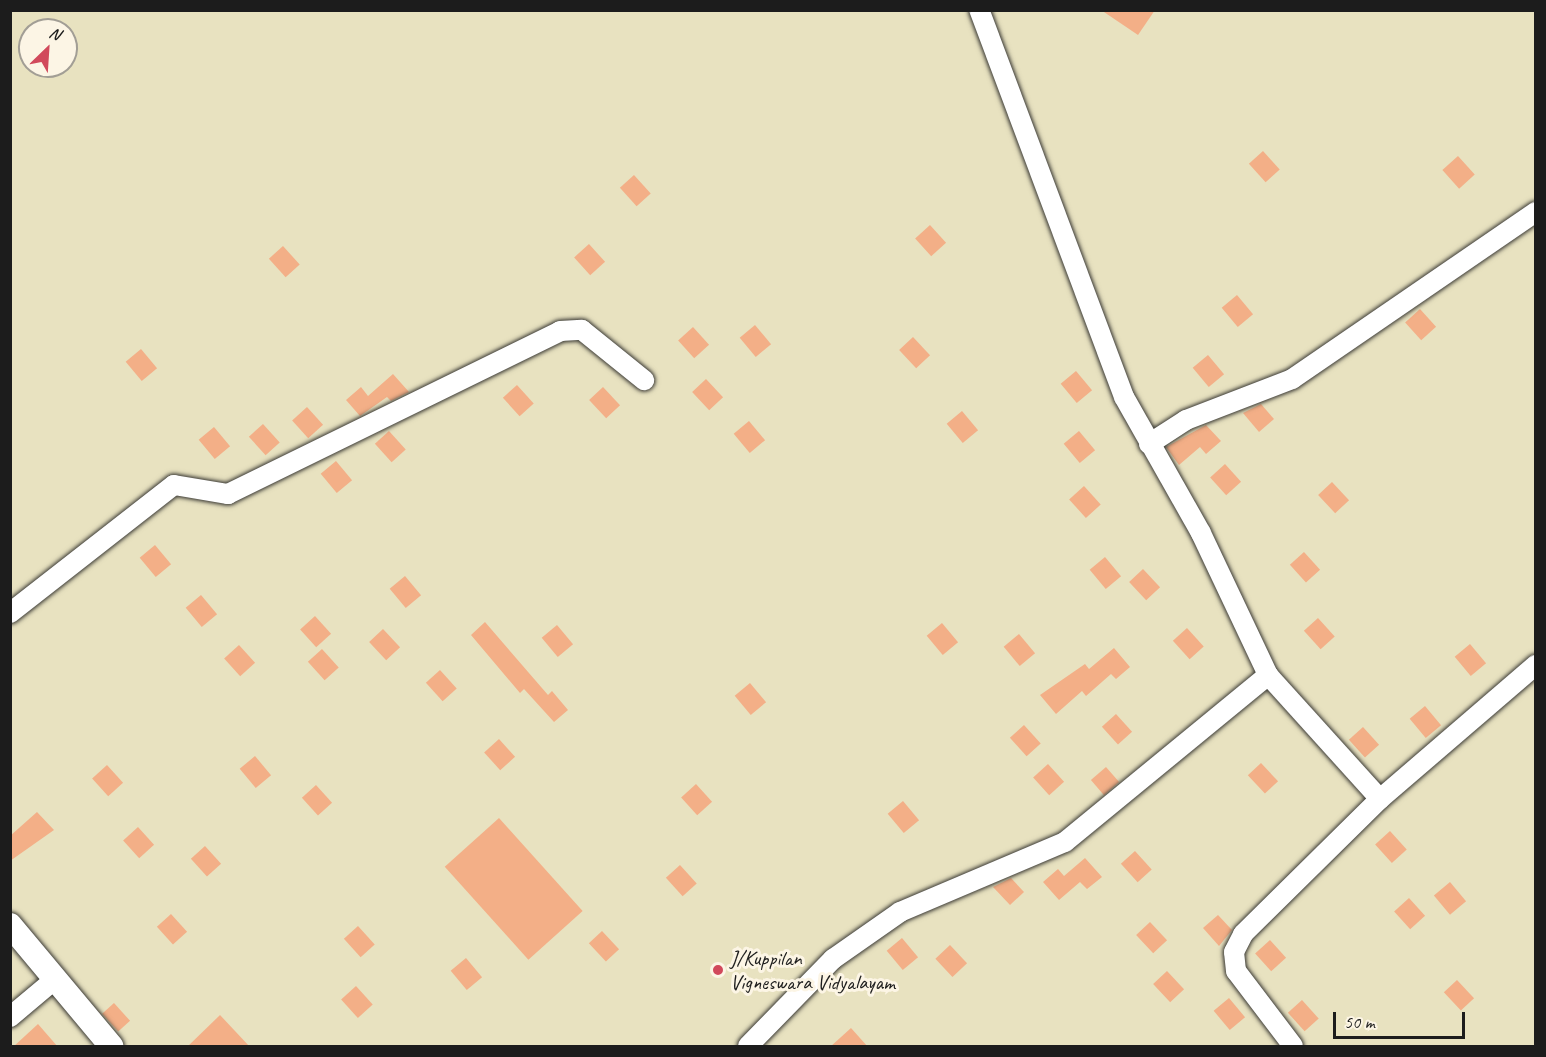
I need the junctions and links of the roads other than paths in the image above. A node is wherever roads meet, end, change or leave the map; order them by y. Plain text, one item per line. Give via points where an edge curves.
1 (979, 10) edge
2 (1536, 212) edge
3 (644, 380) dead end
4 (1149, 444) junction
5 (10, 613) edge
6 (1536, 665) edge
7 (1268, 675) junction
8 (1380, 799) junction
9 (10, 925) edge
10 (54, 980) junction
11 (10, 1017) edge
12 (1285, 1043) edge
13 (111, 1047) edge
14 (748, 1047) edge

1 - 4 street via 1124,397
2 - 4 street via 1292,379 1186,420
3 - 5 street via 582,330 560,332 228,494 174,485
4 - 7 street via 1201,533
6 - 8 street
7 - 8 street
7 - 14 street via 1065,842 900,912 832,959
8 - 12 street via 1244,934 1234,952 1236,971
9 - 10 street
10 - 11 street
10 - 13 street

